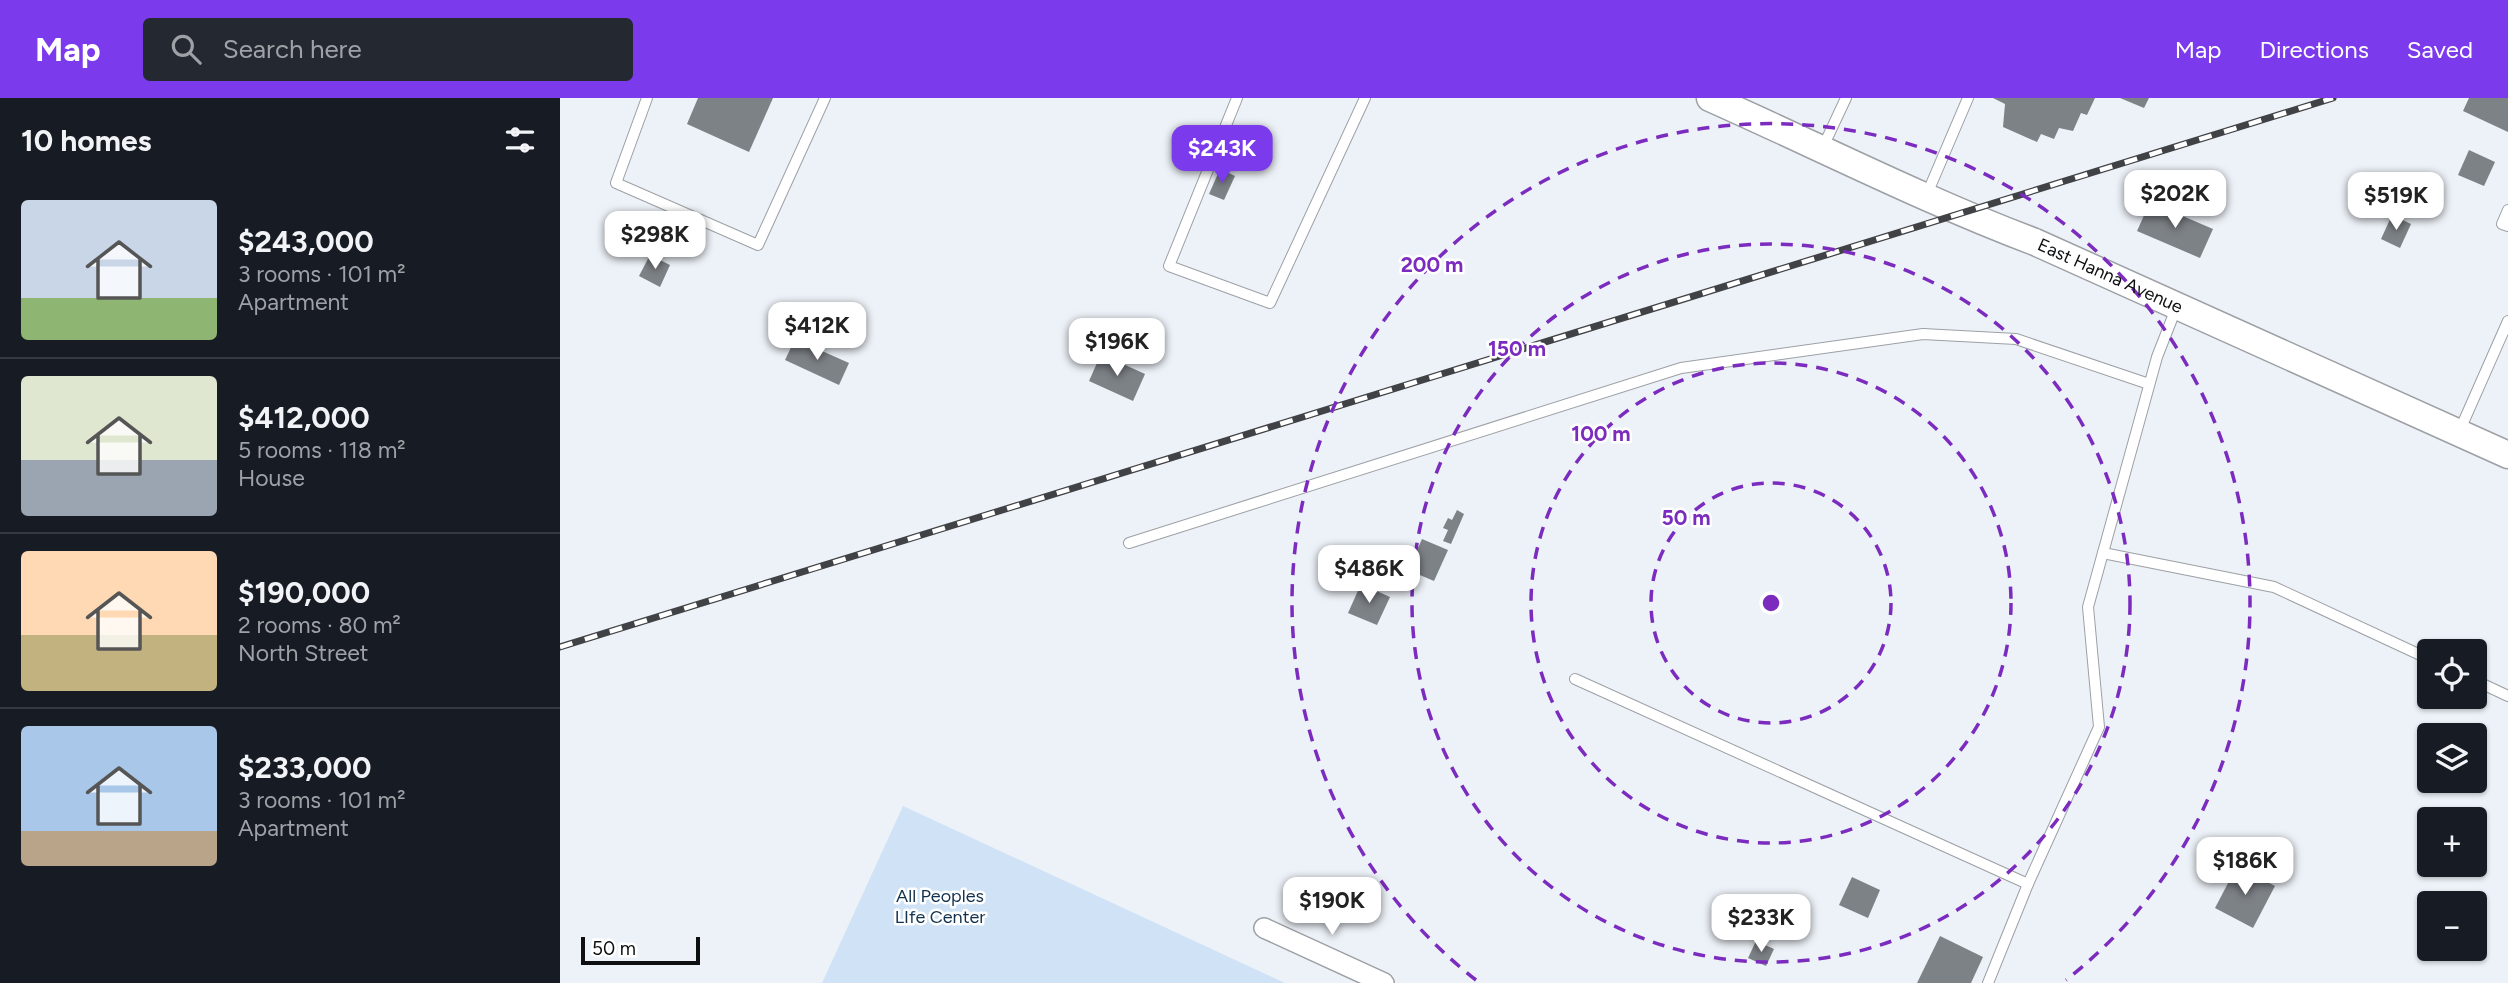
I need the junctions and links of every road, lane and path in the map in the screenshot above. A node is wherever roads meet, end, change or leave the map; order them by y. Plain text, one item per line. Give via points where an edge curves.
1 (647, 98) edge
2 (825, 98) edge
3 (1237, 98) edge
4 (1365, 98) edge
5 (1710, 98) edge
6 (1846, 98) edge
7 (1968, 98) edge
8 (1822, 148) junction
9 (1926, 197) junction
10 (2508, 210) edge
11 (2508, 226) edge
12 (2177, 306) junction
13 (2508, 321) edge
14 (2149, 384) junction
15 (2459, 433) junction
16 (2508, 455) edge
17 (1129, 543) dead end
18 (2103, 553) junction
19 (2417, 653) edge
20 (1575, 680) dead end
21 (2487, 686) edge
22 (2508, 696) edge
23 (2028, 884) junction
24 (1264, 928) dead end
25 (1384, 983) edge
26 (1988, 983) edge

1 - 2 lane via 616,183 758,245
3 - 4 lane via 1169,266 1270,303
5 - 8 street, East Hanna Avenue
6 - 8 lane
7 - 9 lane
8 - 9 street, East Hanna Avenue
9 - 12 street, East Hanna Avenue
10 - 11 lane via 2502,224
12 - 14 lane
12 - 15 street, East Hanna Avenue
13 - 15 lane
14 - 17 lane via 2016,338 1923,334 1681,368
14 - 18 lane
15 - 16 street, East Hanna Avenue
18 - 19 lane via 2274,587
18 - 23 lane via 2088,607 2099,727
20 - 23 lane
21 - 22 lane
23 - 26 lane
24 - 25 street

